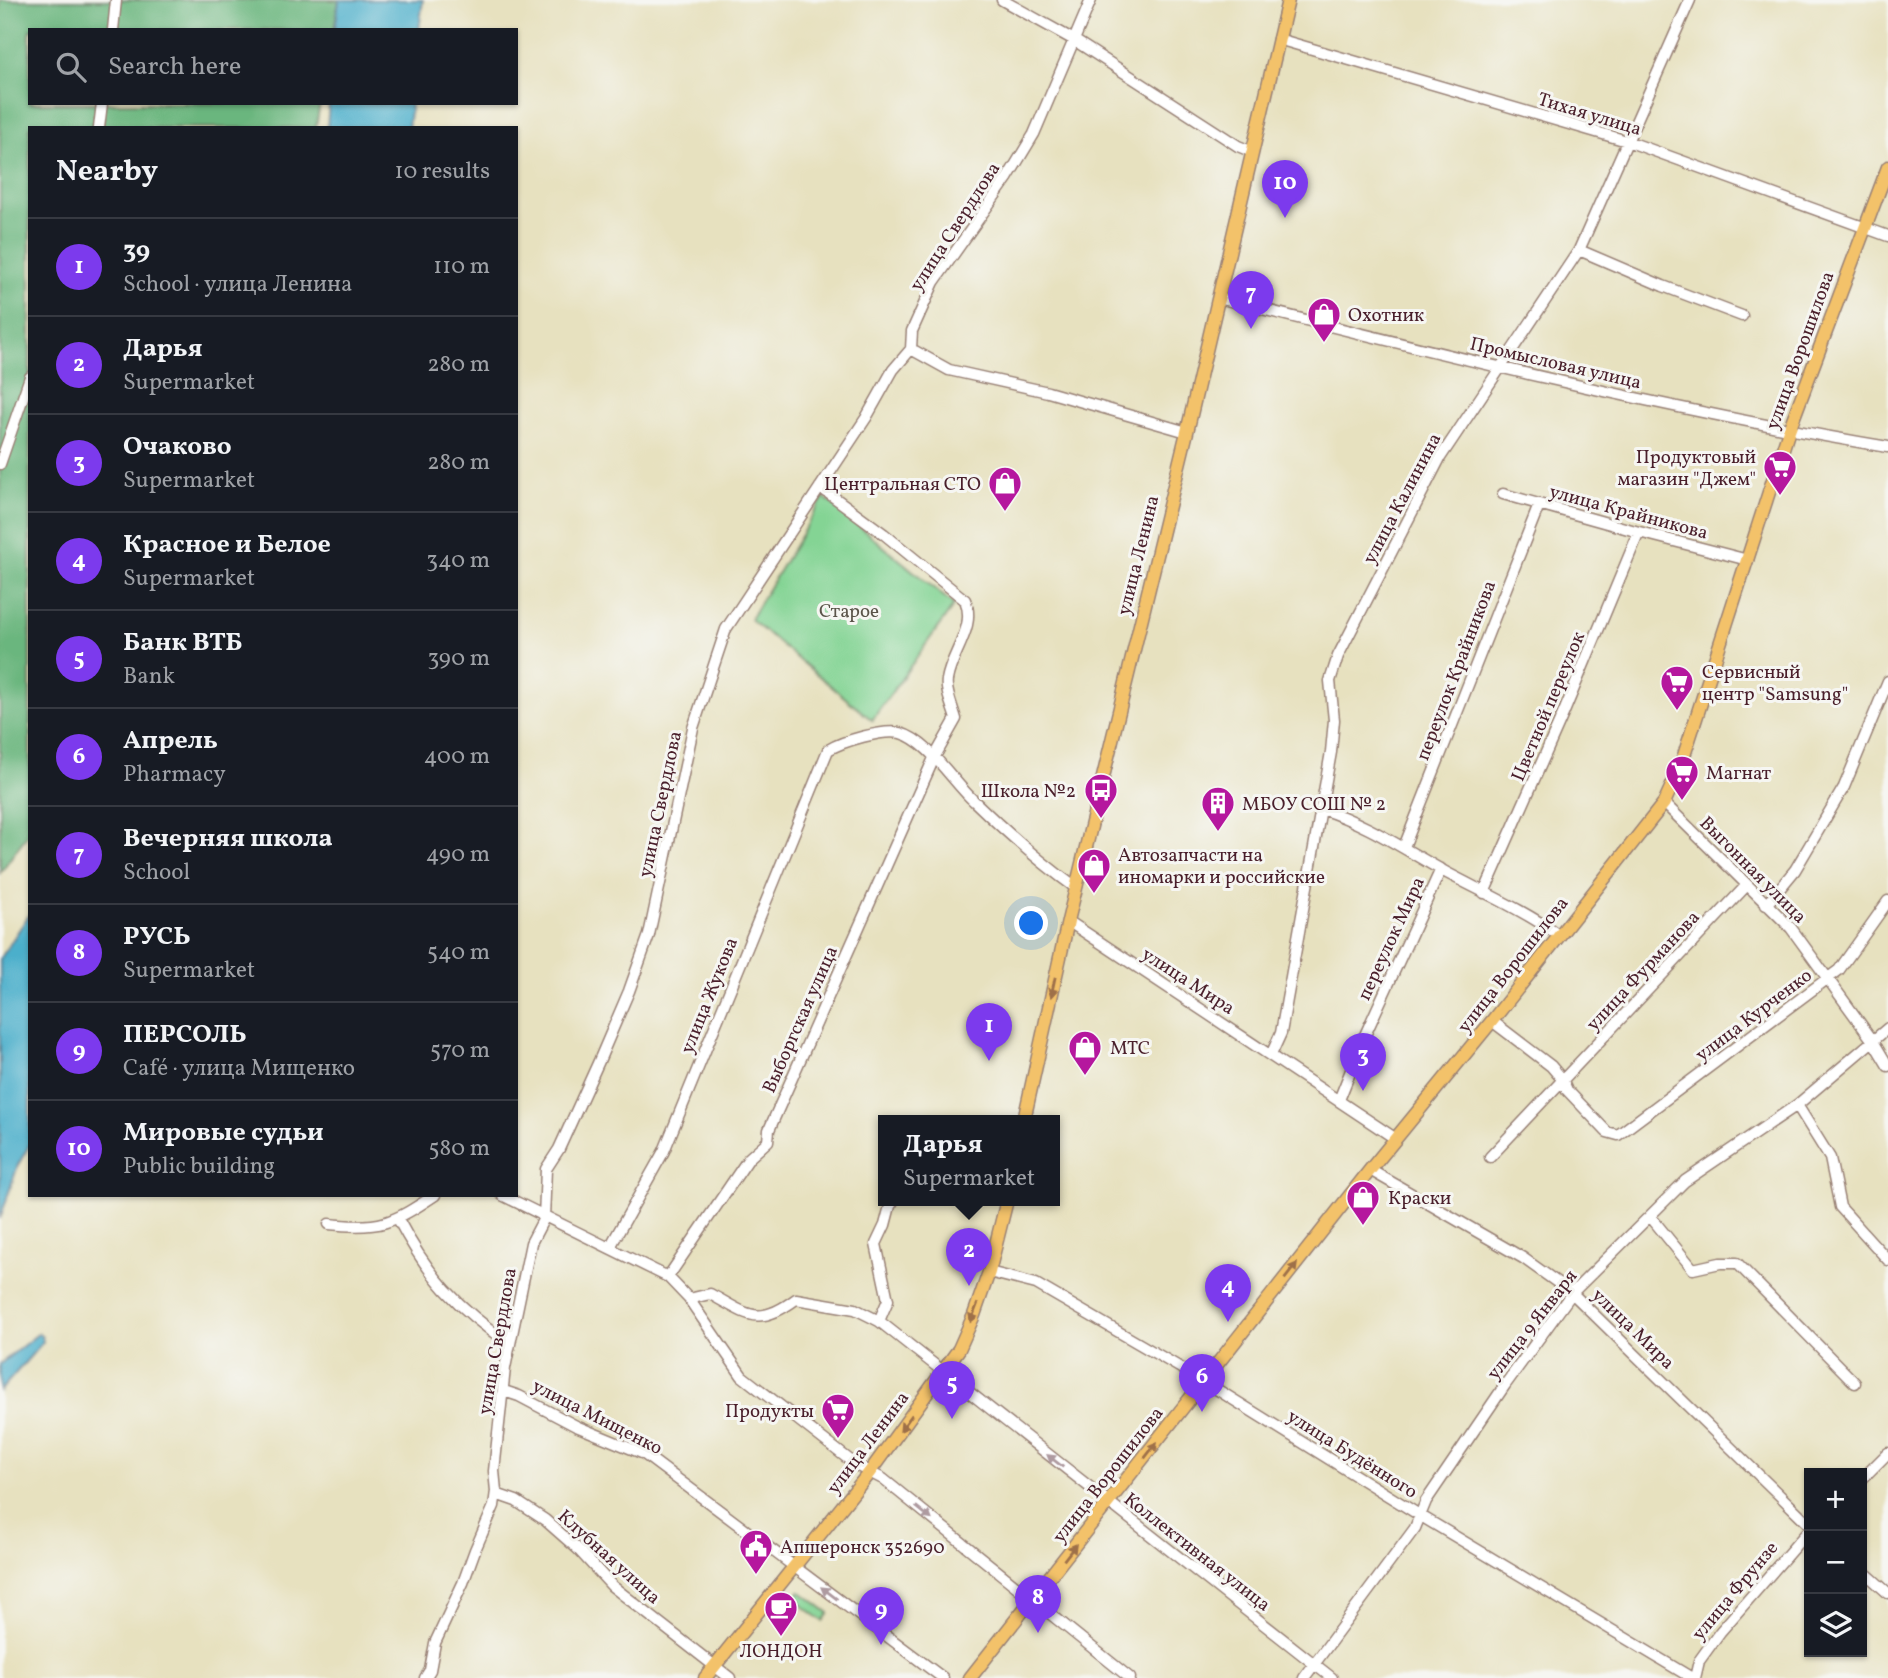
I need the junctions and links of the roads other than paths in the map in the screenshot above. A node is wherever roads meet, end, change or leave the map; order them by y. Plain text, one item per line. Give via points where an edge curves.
1 (116, 0) edge
2 (1002, 0) edge
3 (1091, 0) edge
4 (1288, 0) edge
5 (1690, 0) edge
6 (113, 28) edge
7 (1278, 38) junction
8 (1074, 40) junction
9 (102, 105) edge
10 (99, 126) edge
11 (1627, 141) junction
12 (1252, 152) junction
13 (1888, 167) edge
14 (1865, 226) junction
15 (1888, 236) edge
16 (1579, 250) junction
17 (1218, 298) junction
18 (1742, 316) dead end
19 (911, 348) junction
20 (1499, 368) junction
21 (28, 383) edge
22 (1789, 430) junction
23 (1187, 432) junction
24 (1888, 447) edge
25 (0, 464) edge
26 (820, 486) junction
27 (1503, 494) dead end
28 (1539, 505) junction
29 (1639, 532) junction
30 (1748, 560) junction
31 (1888, 681) edge
32 (934, 758) junction
33 (1664, 803) junction
34 (1321, 809) junction
35 (1404, 847) junction
36 (1441, 869) junction
37 (1747, 885) junction
38 (1076, 888) junction
39 (1484, 893) junction
40 (1888, 901) edge
41 (1766, 905) junction
42 (1068, 920) junction
43 (1560, 936) junction
44 (1827, 980) junction
45 (1492, 1021) junction
46 (1888, 1028) edge
47 (1873, 1041) junction
48 (1271, 1055) junction
49 (1888, 1066) edge
50 (1562, 1079) junction
51 (1339, 1100) junction
52 (1797, 1105) junction
53 (1025, 1115) edge
54 (1396, 1139) junction
55 (1490, 1157) dead end
56 (1370, 1170) junction
57 (432, 1197) edge
58 (506, 1197) edge
59 (890, 1206) edge
60 (1006, 1206) edge
61 (1650, 1216) junction
62 (544, 1218) junction
63 (398, 1219) junction
64 (328, 1224) dead end
65 (610, 1247) junction
66 (1888, 1261) edge
67 (989, 1272) junction
68 (668, 1277) junction
69 (1572, 1293) junction
70 (689, 1299) junction
71 (879, 1321) junction
72 (510, 1344) junction
73 (943, 1373) junction
74 (1205, 1382) junction
75 (1855, 1383) dead end
76 (504, 1391) junction
77 (1888, 1453) edge
78 (869, 1473) junction
79 (1867, 1474) edge
80 (496, 1494) junction
81 (1108, 1503) junction
82 (1421, 1516) junction
83 (1804, 1519) edge
84 (1808, 1531) edge
85 (794, 1566) junction
86 (1867, 1574) edge
87 (1888, 1593) edge
88 (1031, 1601) junction
89 (1314, 1665) junction
90 (715, 1666) junction
91 (425, 1678) edge
92 (705, 1678) edge
93 (730, 1678) edge
94 (943, 1678) edge
95 (970, 1678) edge
96 (1130, 1678) edge
97 (1304, 1678) edge
98 (1332, 1678) edge
99 (1693, 1678) edge

1 - 6 street
2 - 8 street
3 - 8 street, улица Свердлова
4 - 7 main road, улица Ленина
5 - 11 street, улица Калинина
7 - 11 street, Тихая улица
7 - 12 main road, улица Ленина
8 - 12 street
8 - 19 street, улица Свердлова via 1034,134 934,282 912,331
9 - 10 street
11 - 14 street, Тихая улица
11 - 16 street, улица Калинина
12 - 17 main road, улица Ленина
13 - 14 main road, улица Ворошилова
14 - 15 street, Тихая улица
14 - 22 main road, улица Ворошилова
16 - 18 street
16 - 20 street, улица Калинина
17 - 20 street, Промысловая улица
17 - 23 main road, улица Ленина
19 - 23 street via 949,370 1048,392
19 - 26 street, улица Свердлова
20 - 22 street, Промысловая улица
20 - 34 street, улица Калинина via 1440,458 1338,656 1330,681 1335,720
21 - 25 street
22 - 24 street, Промысловая улица
22 - 30 main road, улица Ворошилова
23 - 38 main road, улица Ленина
26 - 32 street via 965,600 969,610 965,633 946,683 956,719
26 - 62 street, улица Свердлова via 726,629 693,728 649,935 599,1061 546,1169
27 - 28 street, улица Крайникова
28 - 29 street, улица Крайникова
28 - 35 street, переулок Крайникова
29 - 30 street, улица Крайникова
29 - 39 street, Цветной переулок
30 - 33 main road, улица Ворошилова via 1680,768
31 - 41 street via 1844,787 1795,870
32 - 38 street via 973,800
32 - 65 street, улица Жукова via 897,732 839,743 828,750 664,1151
32 - 68 street, Выборгская улица via 768,1141 750,1158
33 - 37 street, Выгонная улица
33 - 43 main road, улица Ворошилова
34 - 35 street
34 - 48 street, улица Калинина via 1281,1033
35 - 36 street
36 - 39 street
36 - 51 street, переулок Мира
37 - 41 street, Выгонная улица
37 - 50 street, улица Фурманова
38 - 42 main road, улица Ленина
39 - 43 street
40 - 44 street, улица Курченко
41 - 44 street, Выгонная улица via 1791,929
42 - 48 street, улица Мира
42 -> 53 main road, улица Ленина
43 - 45 main road, улица Ворошилова
44 - 47 street, Выгонная улица
44 - 50 street, улица Курченко via 1618,1135 1607,1132
45 - 50 street
45 - 54 main road, улица Ворошилова
46 - 47 street, улица 9 Января
47 - 49 street, Выгонная улица
47 - 52 street, улица 9 Января
48 - 51 street, улица Мира
50 - 55 street, улица Фурманова
51 - 54 street, улица Мира
52 - 61 street, улица 9 Января via 1685,1181
52 - 66 street via 1830,1158 1840,1206
54 - 56 main road, улица Ворошилова
56 - 69 street, улица Мира via 1523,1258
74 -> 56 main road, улица Ворошилова
57 - 63 street
58 - 62 street
59 - 71 street via 876,1244 888,1300
60 - 67 main road, улица Ленина
61 - 69 street, улица 9 Января
61 - 75 street via 1693,1269 1737,1263
62 - 65 street
62 - 72 street, улица Свердлова via 531,1243
63 - 64 street via 352,1227
63 - 72 street via 440,1287
65 - 68 street
67 -> 73 main road, улица Ленина via 959,1349
67 - 74 street, улица Будённого via 1036,1284
68 - 70 street
69 - 82 street, улица 9 Января via 1426,1501
69 - 83 street, улица Мира
70 - 71 street, Коллективная улица via 710,1294 750,1315 765,1317 796,1299 855,1309
70 - 78 street via 741,1376
71 - 73 street, Коллективная улица
72 - 76 street, улица Свердлова
73 -> 78 main road, улица Ленина
81 -> 73 street, Коллективная улица
81 -> 74 main road, улица Ворошилова
74 - 82 street, улица Будённого
76 - 80 street, улица Свердлова via 494,1471
76 - 85 street, улица Мищенко via 644,1454
77 - 79 street
78 - 85 main road, улица Ленина
78 -> 88 street via 883,1479
80 - 90 street, Клубная улица via 545,1520 611,1586
80 - 91 street, улица Свердлова
88 -> 81 main road, улица Ворошилова
81 - 89 street, Коллективная улица
82 - 89 street, улица 9 Января
82 - 99 street, улица Будённого
84 - 99 street, улица Фрунзе via 1720,1632
85 - 90 main road, улица Ленина
94 -> 85 street, улица Мищенко
86 - 87 street
88 - 95 main road, улица Ворошилова
88 - 96 street
89 - 97 street, улица 9 Января
89 - 98 street, Коллективная улица
90 - 92 main road, улица Ленина
90 - 93 street, Клубная улица

